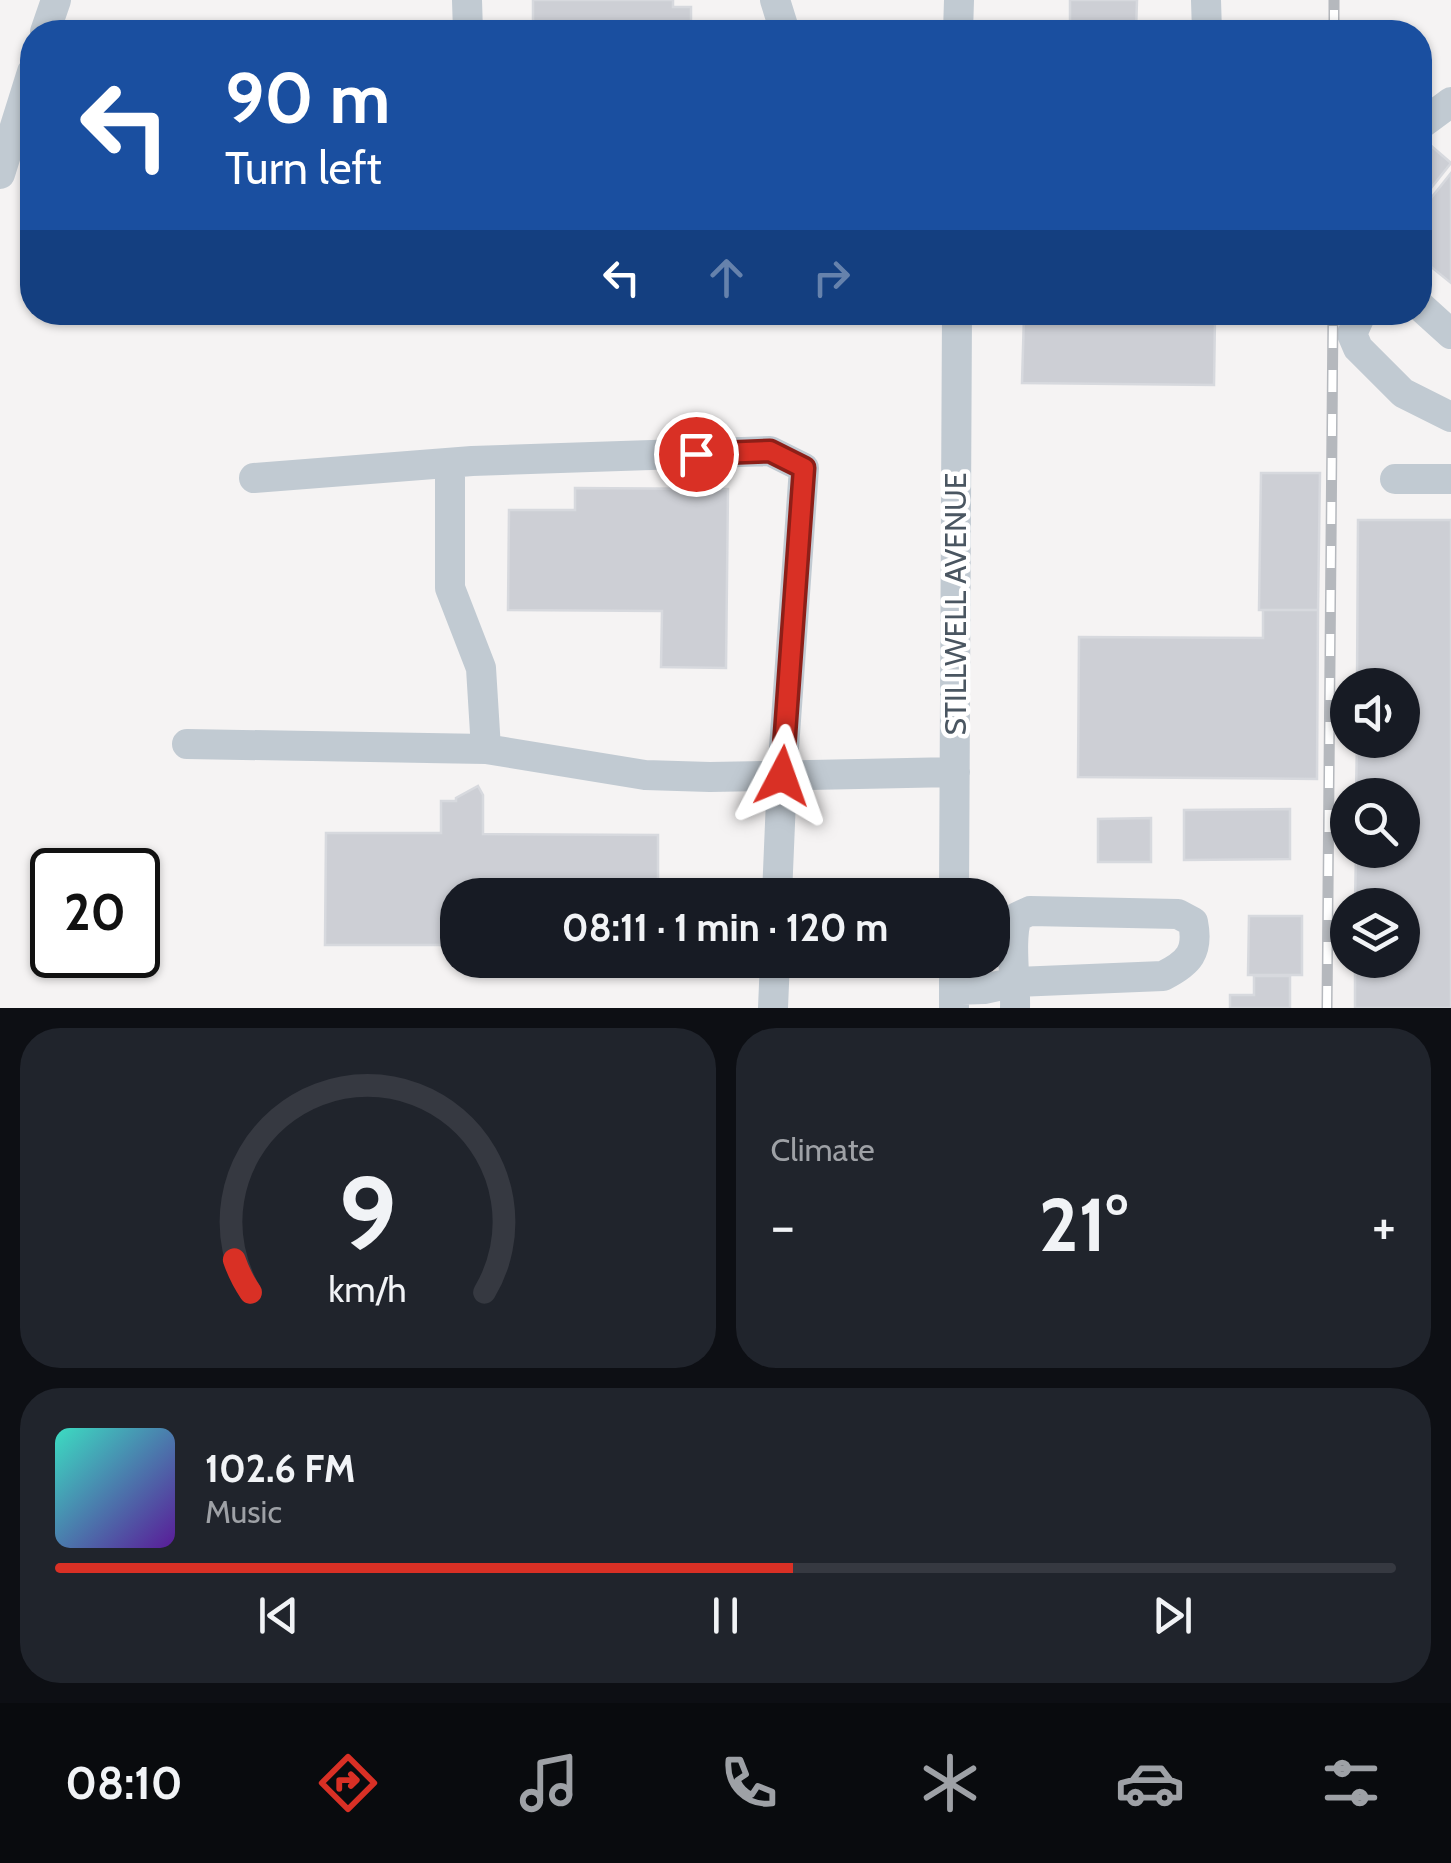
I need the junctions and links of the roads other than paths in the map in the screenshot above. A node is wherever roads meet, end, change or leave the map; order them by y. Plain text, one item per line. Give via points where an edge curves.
1 (20, 110) edge
2 (0, 174) edge
3 (1432, 317) edge
4 (957, 325) edge
5 (1356, 325) edge
6 (1451, 334) edge
7 (1451, 418) edge
8 (450, 463) junction
9 (254, 478) dead end
10 (1451, 479) edge
11 (1395, 480) dead end
12 (187, 744) dead end
13 (486, 749) junction
14 (955, 772) junction
15 (782, 776) junction
16 (778, 878) edge
17 (954, 878) edge
18 (774, 978) edge
19 (954, 986) edge
20 (1015, 995) edge
21 (773, 1008) edge

1 - 2 street
3 - 6 street
4 - 14 street, STILLWELL AVENUE
5 - 7 street via 1358,348 1403,393
8 - 9 street
8 - 13 street via 450,588 480,668
8 - 15 street via 770,451 804,468
10 - 11 street
12 - 13 street
13 - 15 street via 645,775
14 - 15 street
14 - 17 street, STILLWELL AVENUE
15 - 16 street
18 - 21 street
19 - 20 street
20 - 20 street via 1162,976 1184,966 1196,940 1193,922 1178,914 1017,916

